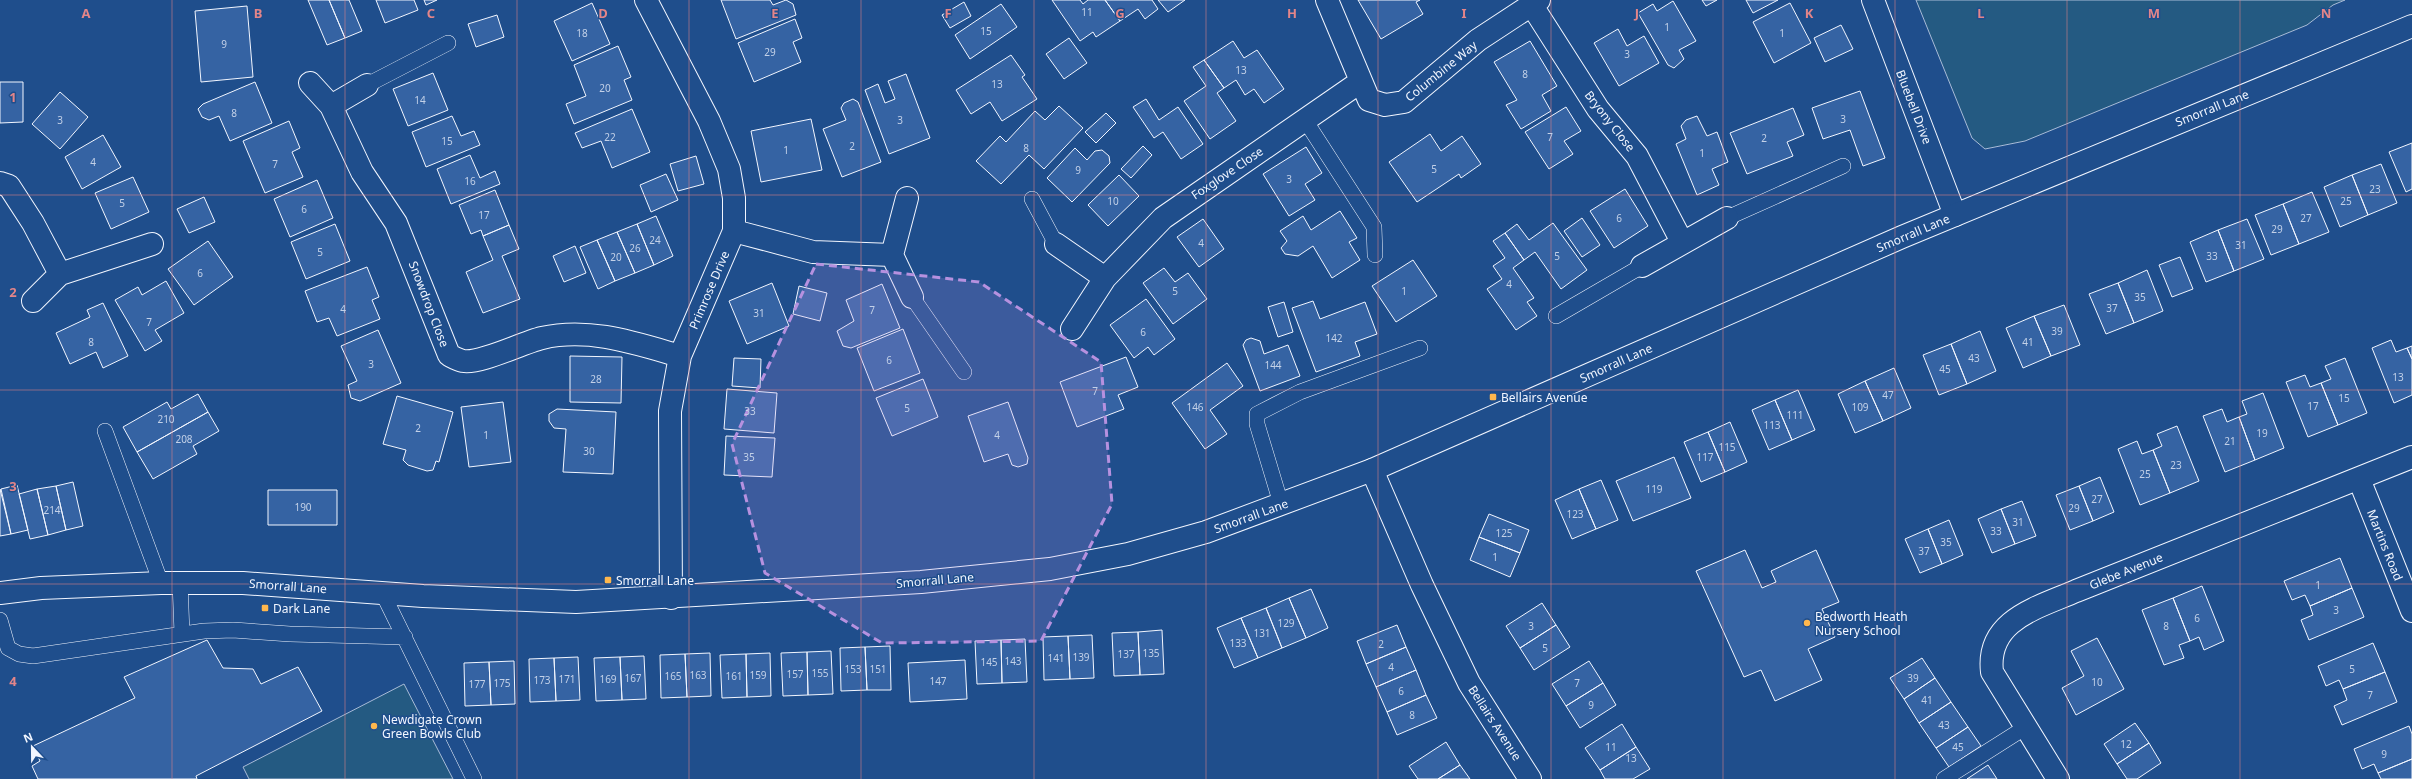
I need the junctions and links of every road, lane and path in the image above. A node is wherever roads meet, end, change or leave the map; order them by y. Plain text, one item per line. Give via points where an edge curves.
1 (646, 0) edge
2 (1326, 0) edge
3 (1873, 0) edge
4 (1535, 2) edge
5 (2412, 26) edge
6 (448, 43) dead end
7 (1360, 82) junction
8 (310, 83) dead end
9 (366, 85) joint
10 (331, 106) junction
11 (1305, 120) junction
12 (1843, 166) dead end
13 (0, 183) edge
14 (907, 198) dead end
15 (1032, 199) dead end
16 (1955, 215) junction
17 (1727, 218) joint
18 (734, 231) junction
19 (1682, 242) junction
20 (152, 244) dead end
21 (1056, 244) joint
22 (1375, 255) dead end
23 (892, 256) junction
24 (1642, 266) joint
25 (60, 274) junction
26 (1105, 278) junction
27 (912, 298) joint
28 (33, 301) dead end
29 (1556, 316) dead end
30 (1072, 329) dead end
31 (1420, 348) dead end
32 (680, 356) junction
33 (964, 372) dead end
34 (105, 431) dead end
35 (2412, 457) edge
36 (1372, 470) junction
37 (2359, 479) junction
38 (1281, 504) junction
39 (170, 582) junction
40 (0, 593) edge
41 (383, 594) junction
42 (670, 598) junction
43 (2412, 611) edge
44 (0, 620) edge
45 (182, 634) junction
46 (405, 637) junction
47 (2026, 727) junction
48 (474, 779) edge
49 (1530, 779) edge
50 (1944, 779) edge
51 (2058, 779) edge

1 - 18 street, Primrose Drive via 709,121 728,169 734,198
2 - 7 street, Columbine Way
3 - 16 street, Bluebell Drive
4 - 7 street, Columbine Way via 1478,40 1404,102 1385,105 1369,100
4 - 19 street, Bryony Close via 1598,109 1637,156
5 - 16 street, Smorrall Lane
6 - 9 lane
7 - 11 street, Foxglove Close
8 - 10 street, Snowdrop Close
9 - 10 street
10 - 32 street, Snowdrop Close via 362,172 396,224 449,355 461,361 476,361 543,338 572,334 615,338
11 - 22 lane via 1374,227
11 - 26 street, Foxglove Close via 1163,218
12 - 17 lane
13 - 25 street via 9,186 33,222
14 - 23 street
15 - 21 lane
16 - 36 street, Smorrall Lane
17 - 19 street
18 - 23 street via 813,252
18 - 32 street, Primrose Drive
19 - 24 street
20 - 25 street
21 - 26 street
23 - 27 street
24 - 29 lane
25 - 28 street
26 - 30 street, Foxglove Close
27 - 33 lane
31 - 38 lane via 1300,392 1257,414 1257,424
32 - 42 street, Primrose Drive via 670,411
34 - 39 lane
35 - 37 street, Glebe Avenue
36 - 38 street, Smorrall Lane
36 - 49 street, Bellairs Avenue via 1469,684
37 - 43 street, Martins Road
37 - 47 street, Glebe Avenue via 2076,590 2027,612 2009,624 1999,633 1992,648 1992,672
38 - 42 street, Smorrall Lane via 1206,532 1128,554 1050,568 921,582
39 - 40 street, Smorrall Lane via 41,588
39 - 41 street, Smorrall Lane via 243,583
39 - 45 lane
41 - 42 street, Smorrall Lane via 576,602
41 - 46 lane
44 - 45 lane via 8,648 19,654 34,656
45 - 46 lane via 233,630
46 - 48 lane
47 - 50 lane
47 - 51 street, Glebe Avenue

